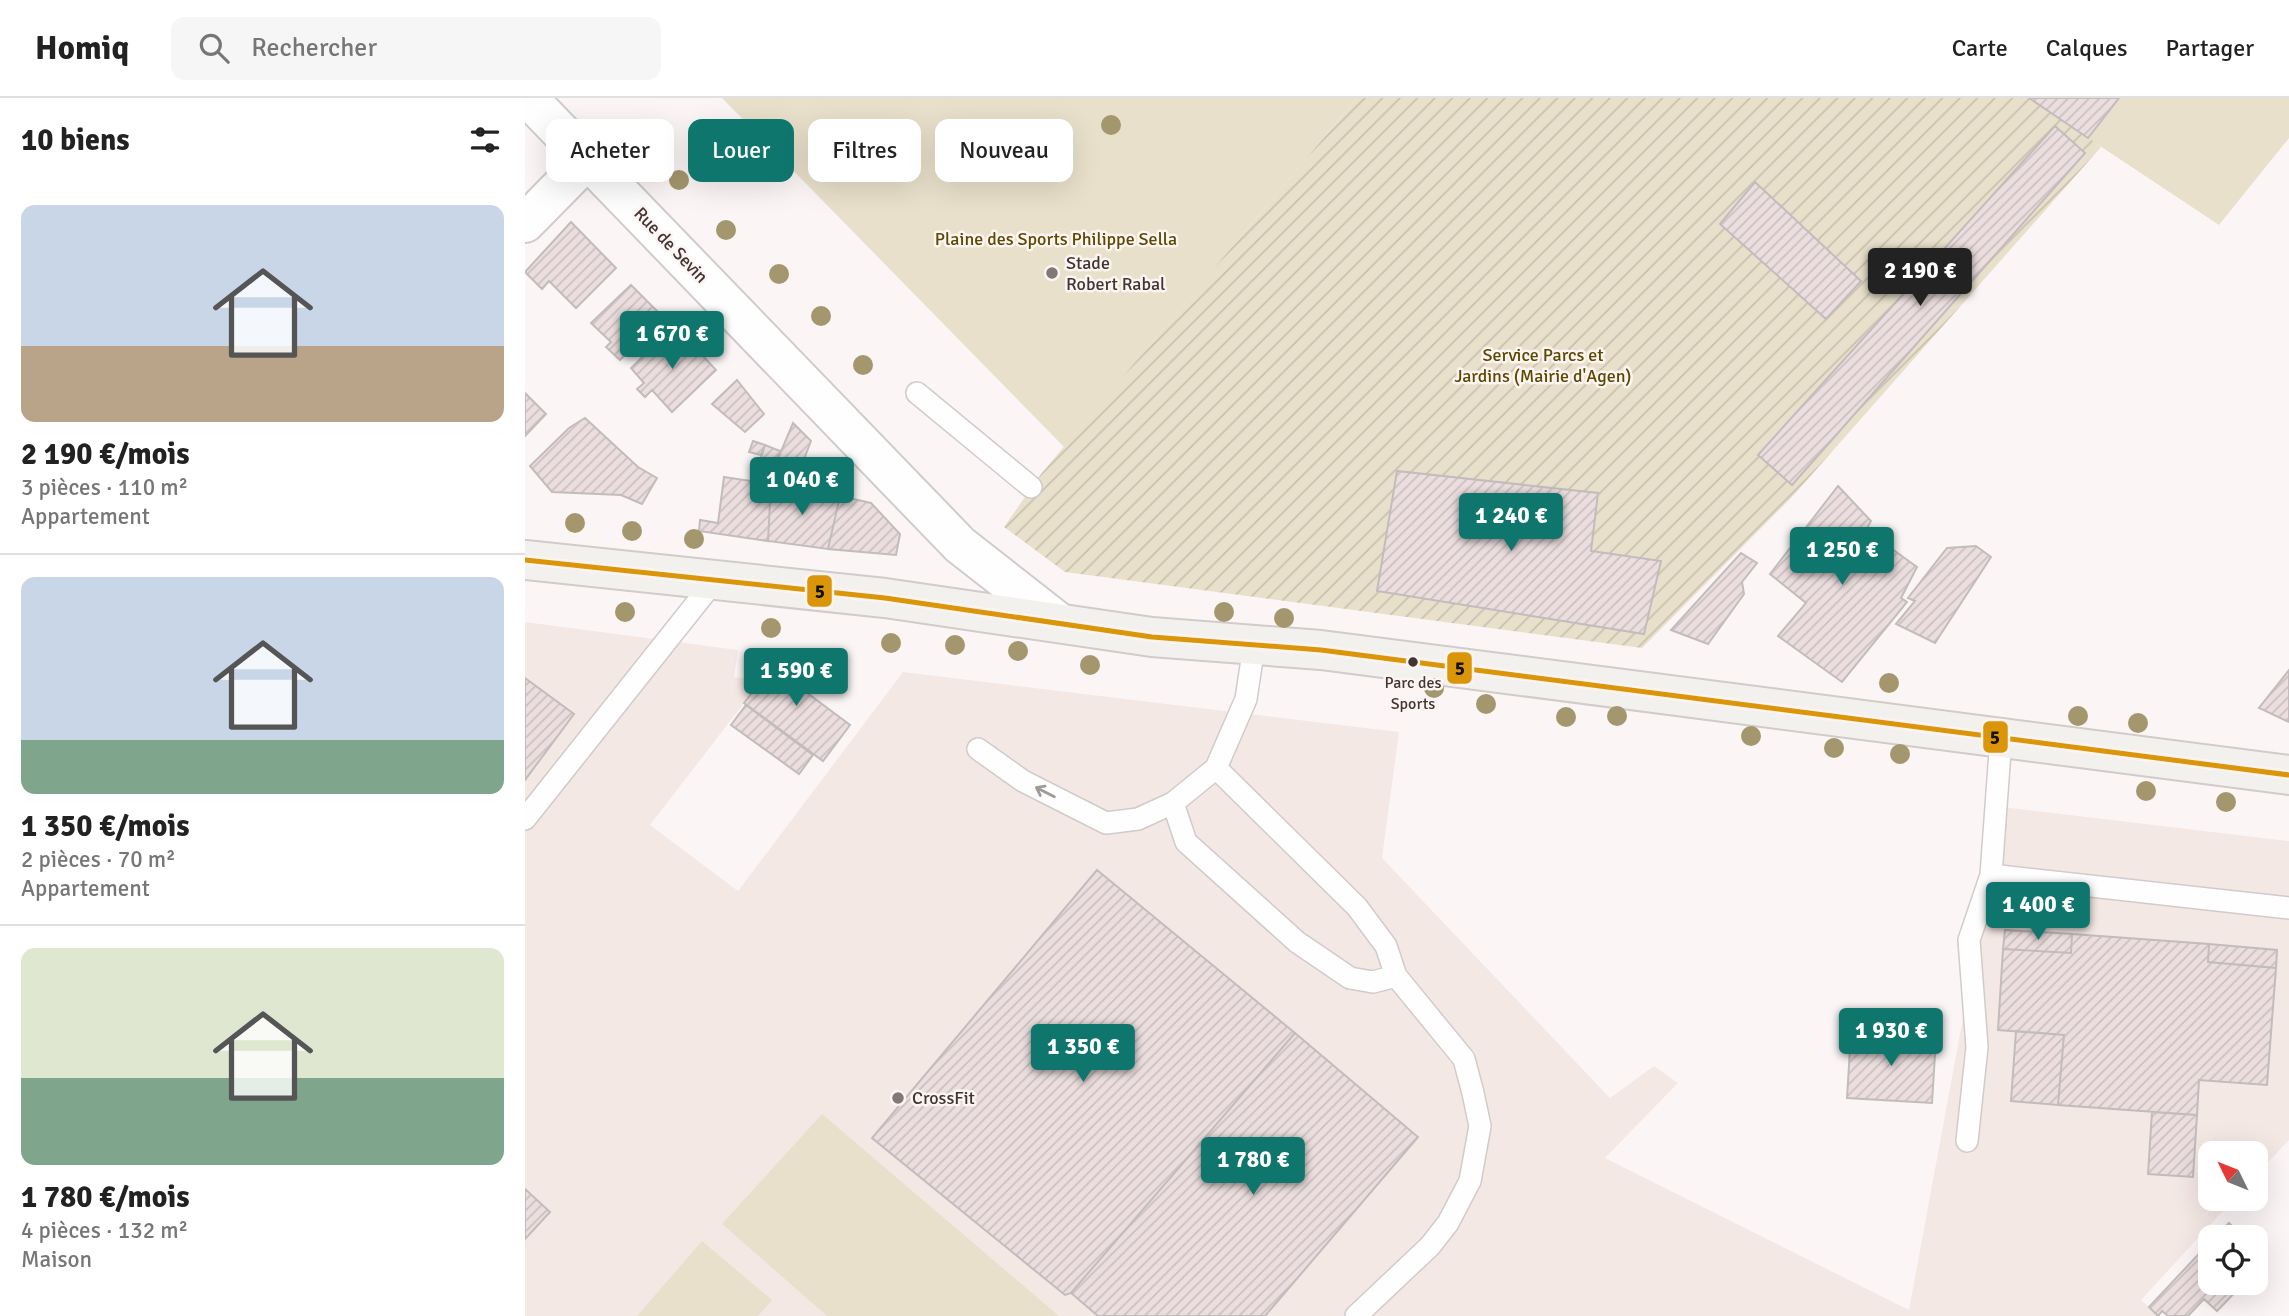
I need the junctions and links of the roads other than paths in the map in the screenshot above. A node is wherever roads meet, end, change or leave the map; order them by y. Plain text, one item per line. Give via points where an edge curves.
1 (528, 98) edge
2 (549, 119) edge
3 (565, 182) edge
4 (610, 182) edge
5 (525, 223) edge
6 (917, 393) dead end
7 (1031, 487) dead end
8 (525, 560) edge
9 (715, 580) junction
10 (1057, 621) junction
11 (1254, 646) junction
12 (2001, 738) junction
13 (978, 749) dead end
14 (1216, 768) junction
15 (2289, 775) edge
16 (1173, 803) junction
17 (525, 819) edge
18 (1991, 875) junction
19 (2289, 908) edge
20 (1396, 976) junction
21 (1967, 1141) dead end
22 (1356, 1316) edge

1 - 2 street, Rue de Sevin
3 - 5 street
4 - 10 street, Rue de Sevin via 960,545
6 - 7 lane
8 - 9 street
9 - 10 street
9 - 17 lane
10 - 11 street via 1152,637
11 - 12 street via 1321,650
11 - 14 lane via 1246,699
12 - 15 street
12 - 18 lane
16 -> 13 lane via 1138,819 1106,823 1023,781
14 - 16 lane
14 - 20 lane via 1357,907 1386,946
16 - 20 lane via 1186,842 1297,942 1350,978 1373,982
18 - 19 lane
18 - 21 lane via 1969,940 1977,1047
20 - 22 lane via 1464,1059 1480,1126 1470,1181 1448,1223 1430,1247

